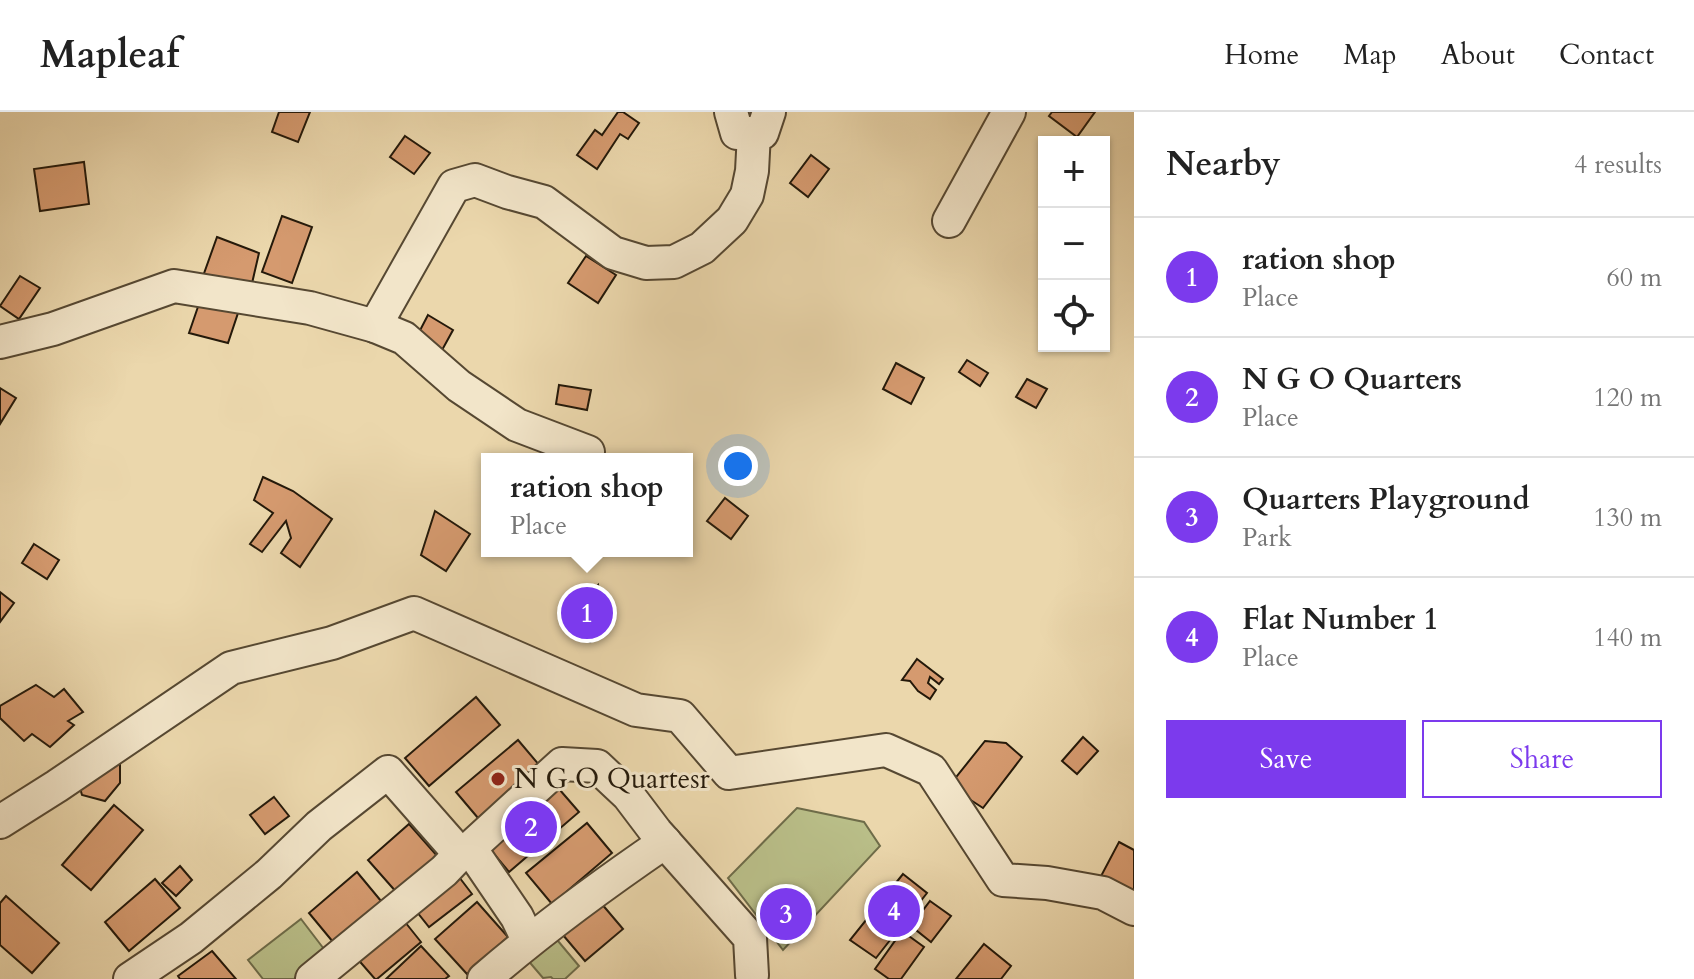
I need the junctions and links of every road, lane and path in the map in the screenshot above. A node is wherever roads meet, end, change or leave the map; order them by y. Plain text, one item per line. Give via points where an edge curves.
1 (996, 117) edge
2 (751, 119) edge
3 (949, 221) dead end
4 (375, 326) junction
5 (0, 342) edge
6 (588, 452) dead end
7 (0, 822) edge
8 (665, 842) junction
9 (465, 851) junction
10 (1134, 909) edge
11 (528, 940) junction
12 (752, 978) edge
13 (130, 979) edge
14 (312, 979) edge
15 (484, 979) edge

1 - 3 street
2 - 4 street via 747,195 732,220 702,248 674,262 646,263 613,253 544,202 475,180 454,186
4 - 5 street via 310,308 174,286
4 - 6 street via 404,338 459,386 517,425
7 - 10 street via 231,668 332,643 414,613 636,710 680,716 729,773 886,750 931,770 1003,880 1103,893
8 - 9 street via 597,766 562,764
8 - 11 street
8 - 12 street via 750,938
9 - 11 street via 517,917
9 - 13 street via 388,772 191,938
9 - 14 street
11 - 15 street

